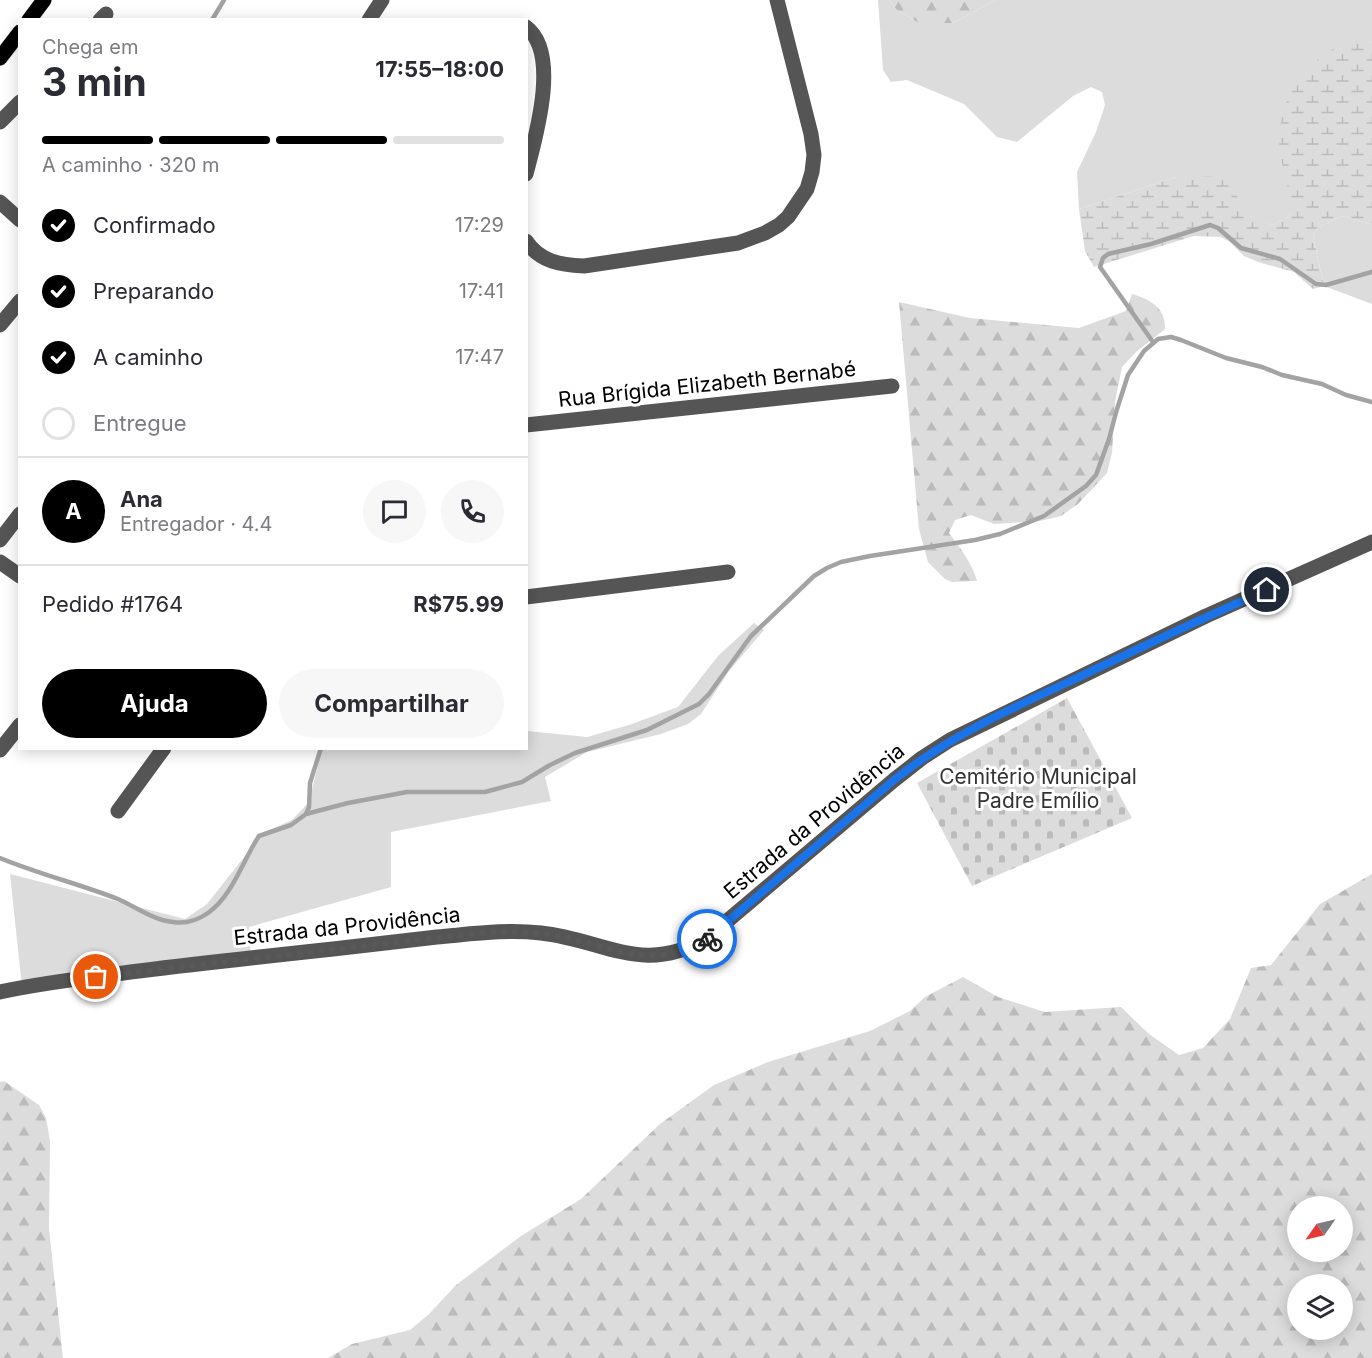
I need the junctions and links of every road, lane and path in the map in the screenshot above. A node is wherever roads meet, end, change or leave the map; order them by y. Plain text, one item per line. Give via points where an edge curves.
1 (44, 0) edge
2 (382, 0) edge
3 (777, 0) edge
4 (30, 18) edge
5 (370, 18) edge
6 (528, 29) edge
7 (18, 35) edge
8 (0, 58) edge
9 (18, 104) edge
10 (0, 122) edge
11 (528, 165) edge
12 (0, 202) edge
13 (18, 218) edge
14 (528, 244) edge
15 (18, 303) edge
16 (0, 324) edge
17 (892, 386) dead end
18 (528, 425) edge
19 (18, 517) edge
20 (0, 540) edge
21 (1372, 542) edge
22 (0, 562) edge
23 (728, 572) dead end
24 (18, 575) edge
25 (528, 597) edge
26 (18, 728) edge
27 (0, 750) edge
28 (163, 750) edge
29 (118, 811) dead end
30 (0, 992) edge

1 - 4 main road
2 - 5 street
3 - 14 street via 814,155 807,189 788,218 765,233 738,243 584,267 545,259
6 - 11 street via 540,49 543,70 543,101
7 - 8 main road
9 - 10 street
12 - 13 street
15 - 16 street
17 - 18 street, Rua Brígida Elizabeth Bernabé
19 - 20 street
21 - 30 street, Estrada da Providência via 1206,616 950,740 894,780 707,939 679,952 641,956 541,933 486,932 100,976
22 - 24 street
23 - 25 street
26 - 27 street
28 - 29 street

